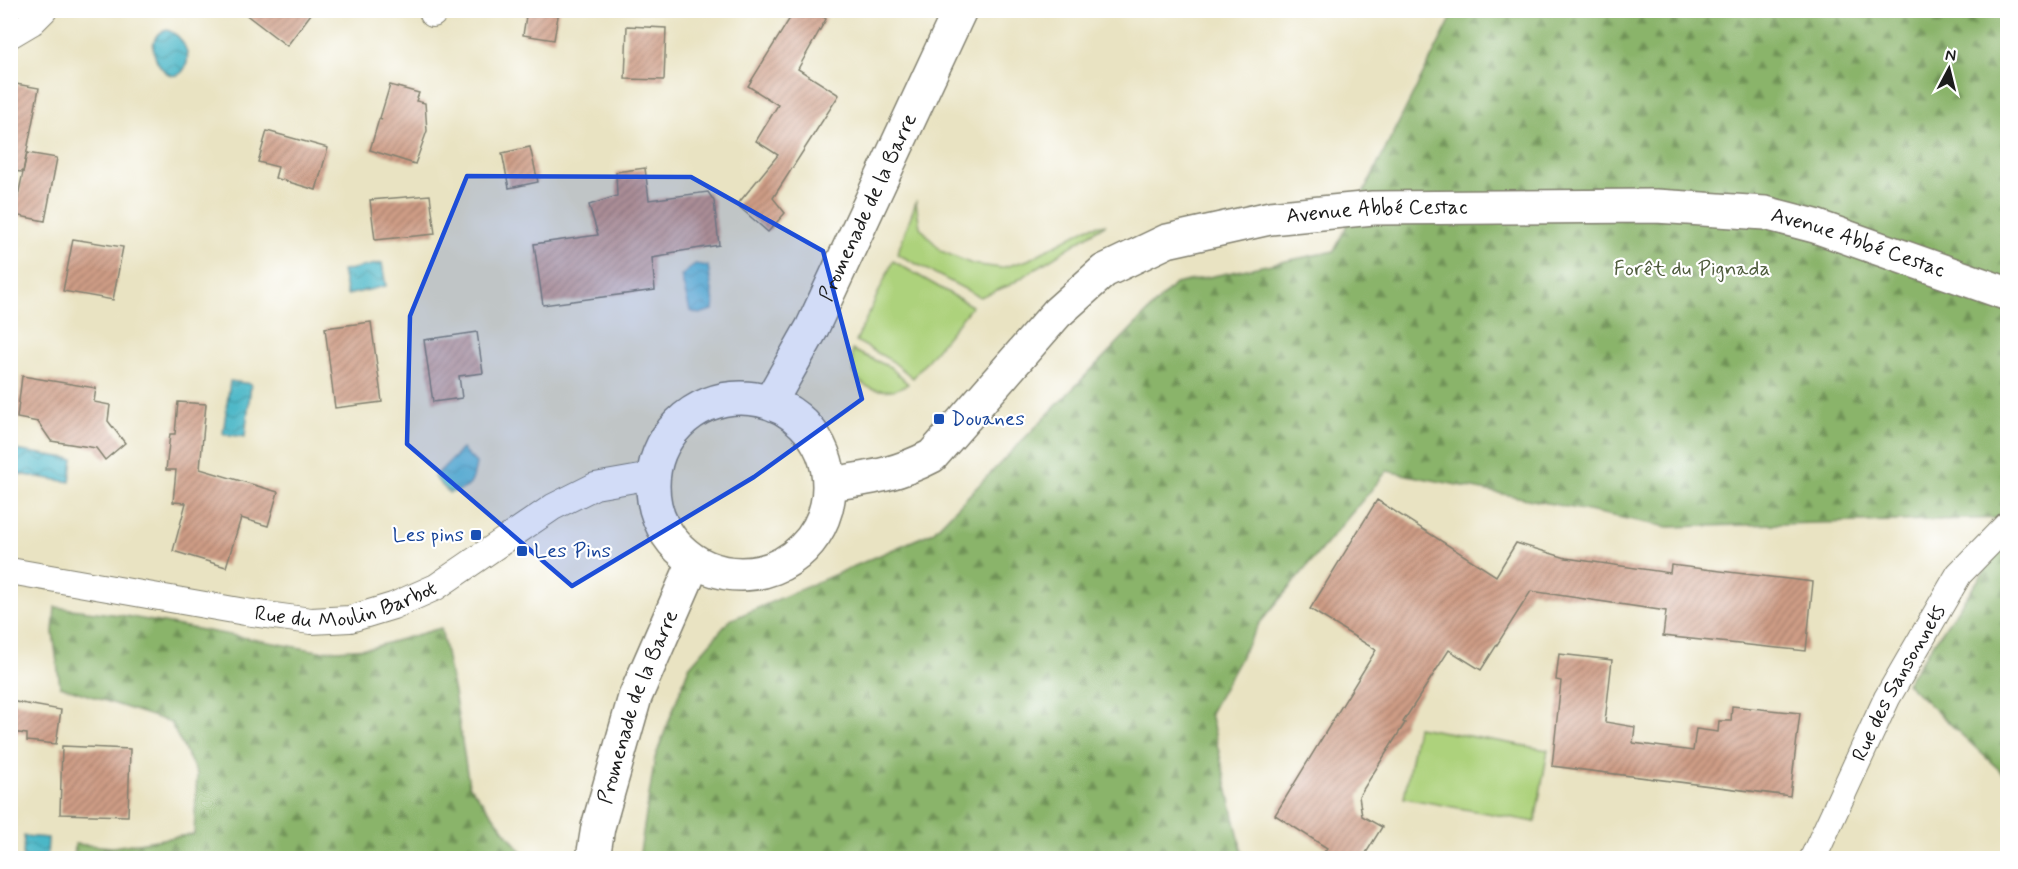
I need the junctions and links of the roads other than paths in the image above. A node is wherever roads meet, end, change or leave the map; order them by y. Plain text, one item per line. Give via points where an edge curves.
1 (44, 10) edge
2 (960, 10) edge
3 (10, 35) edge
4 (2007, 294) edge
5 (770, 402) junction
6 (652, 476) junction
7 (830, 483) junction
8 (2007, 524) edge
9 (694, 562) junction
10 (10, 571) edge
11 (593, 858) edge
12 (1813, 858) edge

1 - 3 street
2 - 5 main road, Promenade de la Barre via 812,328
4 - 7 main road, Avenue Abbé Cestac via 1815,226 1765,213 1656,206 1373,208 1270,218 1167,241 1104,271 1057,313 932,456 882,476
5 - 6 main road via 744,397 717,400 693,411 673,428 659,450
5 - 7 main road via 794,415 812,434 825,457
6 - 9 main road via 653,501 661,525 675,546
6 - 10 street, Rue du Moulin Barbot via 595,486 553,507 436,587 350,619 311,621 256,614
7 - 9 main road via 826,510 815,535 789,560 773,569 747,575 719,572
8 - 12 street, Rue des Sansonnets via 1959,574 1887,698
9 - 11 main road, Promenade de la Barre via 635,697

